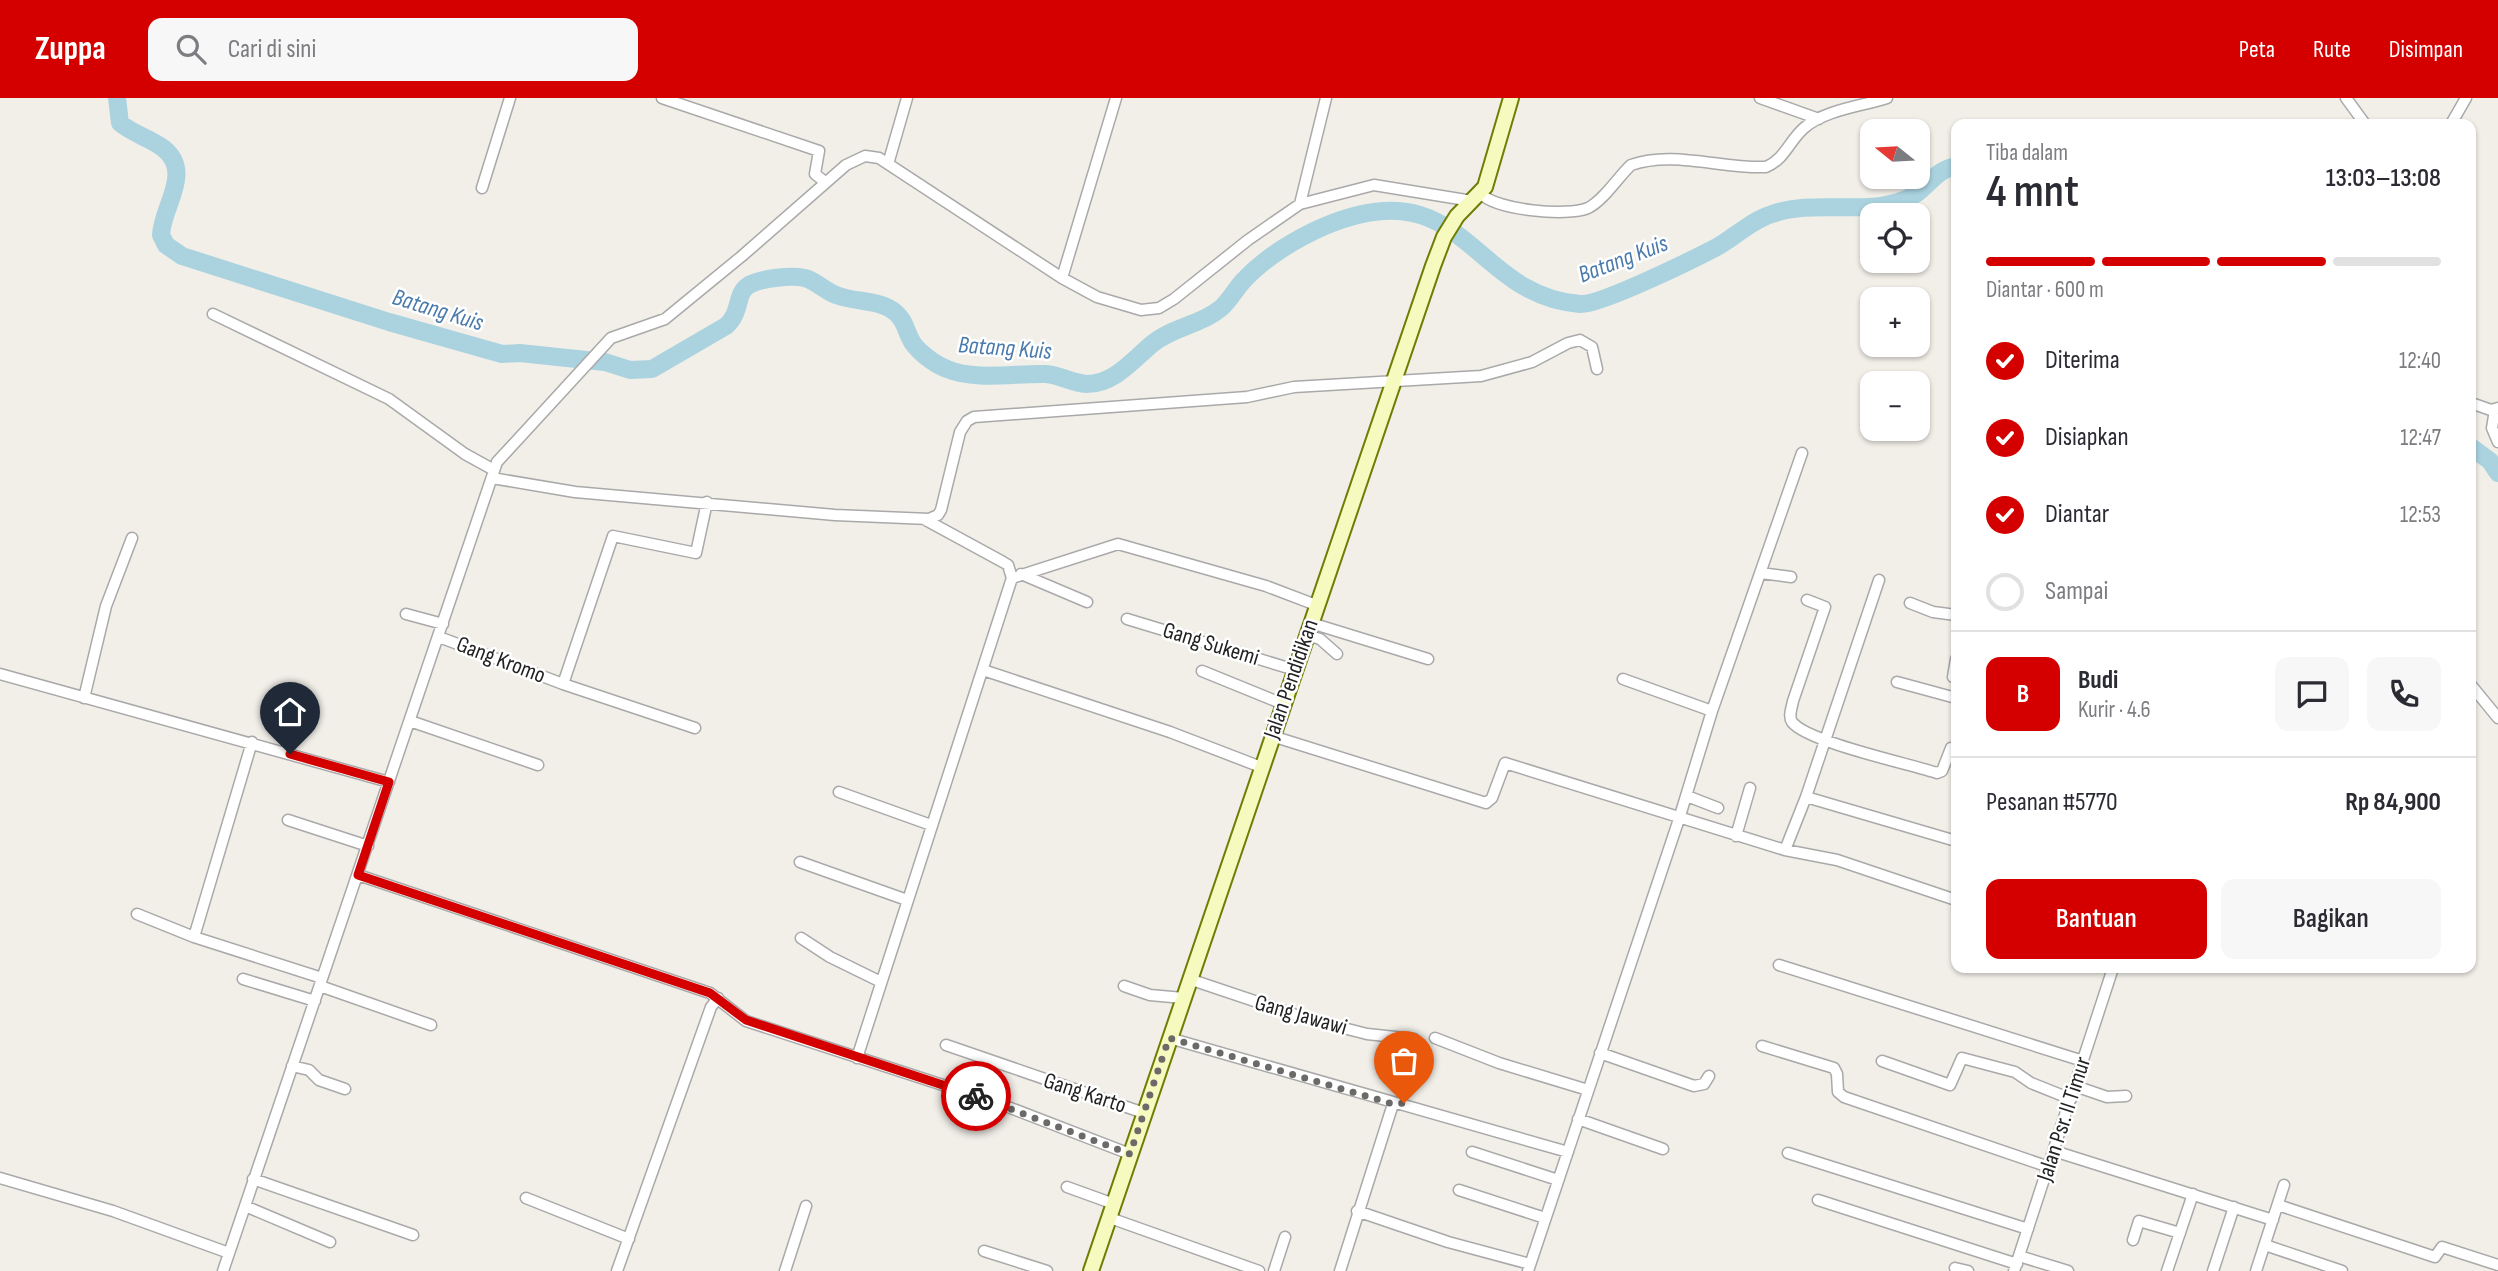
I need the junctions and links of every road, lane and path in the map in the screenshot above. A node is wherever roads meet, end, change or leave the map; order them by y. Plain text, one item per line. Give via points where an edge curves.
1 (510, 98) edge
2 (662, 98) edge
3 (907, 98) edge
4 (1116, 98) edge
5 (1326, 98) edge
6 (1511, 98) edge
7 (1760, 98) edge
8 (1887, 98) edge
9 (2346, 98) edge
10 (2466, 98) edge
11 (1819, 119) junction
12 (2361, 119) edge
13 (2454, 119) edge
14 (888, 164) junction
15 (825, 182) junction
16 (482, 188) dead end
17 (1476, 198) junction
18 (1300, 204) junction
19 (1062, 278) junction
20 (213, 314) dead end
21 (1597, 369) dead end
22 (1394, 383) junction
23 (2476, 404) edge
24 (2497, 409) edge
25 (2498, 442) edge
26 (1802, 453) dead end
27 (493, 474) junction
28 (707, 502) junction
29 (923, 519) junction
30 (132, 538) dead end
31 (1013, 573) junction
32 (1761, 573) junction
33 (1791, 577) dead end
34 (1878, 580) dead end
35 (1807, 600) dead end
36 (1087, 602) dead end
37 (1910, 603) dead end
38 (1316, 605) junction
39 (406, 614) dead end
40 (1951, 614) edge
41 (1127, 619) dead end
42 (443, 624) junction
43 (1314, 631) junction
44 (439, 637) junction
45 (1337, 654) dead end
46 (1428, 659) dead end
47 (983, 670) junction
48 (1295, 670) junction
49 (1202, 671) dead end
50 (0, 674) edge
51 (1623, 679) dead end
52 (1897, 682) dead end
53 (563, 684) junction
54 (2476, 691) edge
55 (1951, 697) edge
56 (84, 698) junction
57 (1283, 704) junction
58 (1713, 711) junction
59 (2498, 718) edge
60 (410, 721) junction
61 (695, 728) dead end
62 (1272, 736) junction
63 (1825, 741) junction
64 (252, 742) junction
65 (1951, 748) edge
66 (538, 765) dead end
67 (1262, 767) junction
68 (389, 782) junction
69 (1750, 788) dead end
70 (839, 792) dead end
71 (1687, 796) junction
72 (1806, 797) junction
73 (1718, 808) dead end
74 (1679, 819) junction
75 (288, 820) dead end
76 (931, 825) junction
77 (1736, 835) junction
78 (1951, 840) edge
79 (368, 846) junction
80 (1785, 850) junction
81 (800, 862) dead end
82 (358, 875) junction
83 (1951, 898) edge
84 (908, 900) junction
85 (137, 914) dead end
86 (194, 937) junction
87 (801, 938) dead end
88 (1779, 965) dead end
89 (2111, 973) edge
90 (243, 979) dead end
91 (1189, 979) junction
92 (321, 982) junction
93 (881, 982) junction
94 (1124, 986) dead end
95 (718, 998) junction
96 (1182, 998) junction
97 (315, 1001) junction
98 (431, 1026) dead end
99 (1169, 1038) junction
100 (1434, 1038) dead end
101 (1414, 1039) dead end
102 (946, 1045) dead end
103 (1762, 1046) dead end
104 (1600, 1053) junction
105 (857, 1058) junction
106 (1882, 1061) dead end
107 (2083, 1061) junction
108 (292, 1066) junction
109 (1709, 1076) dead end
110 (2075, 1086) junction
111 (345, 1089) dead end
112 (1588, 1090) junction
113 (2126, 1096) dead end
114 (2071, 1099) junction
115 (1393, 1104) junction
116 (1144, 1114) junction
117 (1578, 1119) junction
118 (1663, 1149) dead end
119 (1472, 1152) dead end
120 (1568, 1152) junction
121 (2054, 1152) junction
122 (1788, 1153) dead end
123 (1130, 1154) junction
124 (2049, 1167) junction
125 (0, 1178) edge
126 (253, 1179) junction
127 (1558, 1180) junction
128 (2284, 1185) dead end
129 (1067, 1187) dead end
130 (1460, 1190) dead end
131 (2193, 1194) junction
132 (526, 1198) dead end
133 (1818, 1200) dead end
134 (2278, 1205) junction
135 (245, 1206) junction
136 (806, 1206) dead end
137 (2234, 1208) junction
138 (1112, 1211) junction
139 (1357, 1211) junction
140 (1545, 1218) junction
141 (2273, 1220) junction
142 (2028, 1229) junction
143 (2180, 1234) junction
144 (413, 1235) dead end
145 (1285, 1237) dead end
146 (629, 1239) junction
147 (2133, 1240) dead end
148 (330, 1242) dead end
149 (2265, 1245) junction
150 (984, 1251) dead end
151 (229, 1253) junction
152 (2017, 1264) edge
153 (2498, 1265) edge
154 (1529, 1267) edge
155 (1955, 1268) dead end
156 (223, 1271) edge
157 (617, 1271) edge
158 (785, 1271) edge
159 (1047, 1271) edge
160 (1091, 1271) edge
161 (1259, 1271) edge
162 (1274, 1271) edge
163 (1340, 1271) edge
164 (1968, 1271) edge
165 (2068, 1271) edge
166 (2167, 1271) edge
167 (2213, 1271) edge
168 (2256, 1271) edge
169 (2342, 1271) edge

1 - 16 street
2 - 15 street via 819,151 815,173
3 - 14 street
4 - 19 street
5 - 18 street
6 - 17 main road, Jalan Pendidikan
7 - 11 street
8 - 11 street
9 - 12 street
10 - 13 street
11 - 17 street via 1805,127 1777,162 1766,167 1638,162 1592,205 1579,211 1505,206
14 - 15 street via 865,156
14 - 19 street
15 - 27 street via 665,319 611,338 497,462
17 - 18 street via 1374,185
17 - 22 main road, Jalan Pendidikan via 1444,237
18 - 19 street via 1158,308 1124,307
20 - 27 street via 389,399
21 - 22 street via 1592,347 1580,340 1494,374
22 - 29 street via 1294,387 1247,397 974,417 960,432 938,515
22 - 38 main road, Jalan Pendidikan
23 - 24 street
24 - 25 street via 2492,428
26 - 32 street
27 - 28 street via 562,491
27 - 42 street
28 - 29 street
28 - 53 street via 696,553 613,536
29 - 31 street
30 - 56 street via 106,606
31 - 36 street
31 - 38 street via 1118,544
31 - 47 street
32 - 33 street
32 - 58 street
34 - 63 street
35 - 63 street via 1825,607 1790,716 1793,723
37 - 40 street
38 - 43 main road, Jalan Pendidikan
39 - 42 street
41 - 48 street, Gang Sukemi
42 - 44 street
43 - 45 street
43 - 46 street
43 - 48 main road, Jalan Pendidikan
44 - 53 street, Gang Kromo
44 - 60 street
47 - 67 street
47 - 76 street
48 - 57 main road, Jalan Pendidikan
49 - 57 street
50 - 56 street
51 - 58 street
52 - 55 street
53 - 61 street, Gang Kromo
54 - 59 street
56 - 64 street
57 - 62 main road, Jalan Pendidikan
58 - 71 street
60 - 66 street
60 - 68 street
62 - 67 main road, Jalan Pendidikan
62 - 74 street via 1486,803 1505,763
63 - 65 street via 1937,773
63 - 72 street
64 - 68 street
64 - 86 street
67 - 91 main road, Jalan Pendidikan
68 - 79 street
69 - 77 street
70 - 76 street
71 - 73 street
71 - 74 street
72 - 78 street
72 - 80 street
74 - 77 street
74 - 104 street
75 - 79 street
76 - 84 street
77 - 80 street
79 - 82 street
80 - 83 street via 1837,860
81 - 84 street
82 - 92 street
82 - 95 street
84 - 93 street
85 - 86 street
86 - 92 street
87 - 93 street
88 - 107 street
89 - 107 street, Jalan Psr. II Timur
90 - 97 street
91 - 96 main road, Jalan Pendidikan
91 - 101 street, Gang Jawawi via 1308,1019 1391,1039
92 - 97 street
92 - 98 street
93 - 105 street
94 - 96 street via 1150,995
95 - 105 street via 746,1020
95 - 146 street via 710,1007
96 - 99 main road, Jalan Pendidikan
97 - 108 street
99 - 115 street
99 - 116 main road, Jalan Pendidikan
100 - 112 street
102 - 116 street, Gang Karto
103 - 124 street via 1834,1068 1838,1092 1844,1097
104 - 109 street via 1694,1086 1704,1084
104 - 112 street
105 - 123 street via 995,1102
106 - 114 street via 1950,1085 1962,1058 2015,1072
107 - 110 street, Jalan Psr. II Timur
108 - 111 street
108 - 126 street
110 - 113 street via 2107,1097
110 - 114 street, Jalan Psr. II Timur
112 - 117 street
114 - 121 street, Jalan Psr. II Timur
115 - 120 street via 1408,1104
115 - 139 street
116 - 123 main road, Jalan Pendidikan
117 - 118 street
117 - 120 street
119 - 127 street
120 - 127 street
121 - 124 street, Jalan Psr. II Timur
121 - 131 street
122 - 142 street
123 - 138 main road, Jalan Pendidikan
124 - 142 street, Jalan Psr. II Timur
125 - 151 street via 113,1211
126 - 135 street
126 - 144 street
127 - 140 street
128 - 134 street
129 - 138 street
130 - 140 street
131 - 137 street
131 - 143 street
132 - 146 street
133 - 152 street
134 - 141 street
134 - 153 street via 2435,1257 2442,1247
135 - 148 street
135 - 151 street
136 - 158 street
137 - 141 street
137 - 167 street
138 - 160 main road, Jalan Pendidikan
138 - 161 street
139 - 154 street
139 - 163 street
140 - 154 street
141 - 149 street
142 - 152 street, Jalan Psr. II Timur
143 - 147 street via 2139,1221
143 - 166 street
145 - 162 street
146 - 157 street
149 - 168 street
149 - 169 street
150 - 159 street
151 - 156 street
152 - 165 street
155 - 164 street

